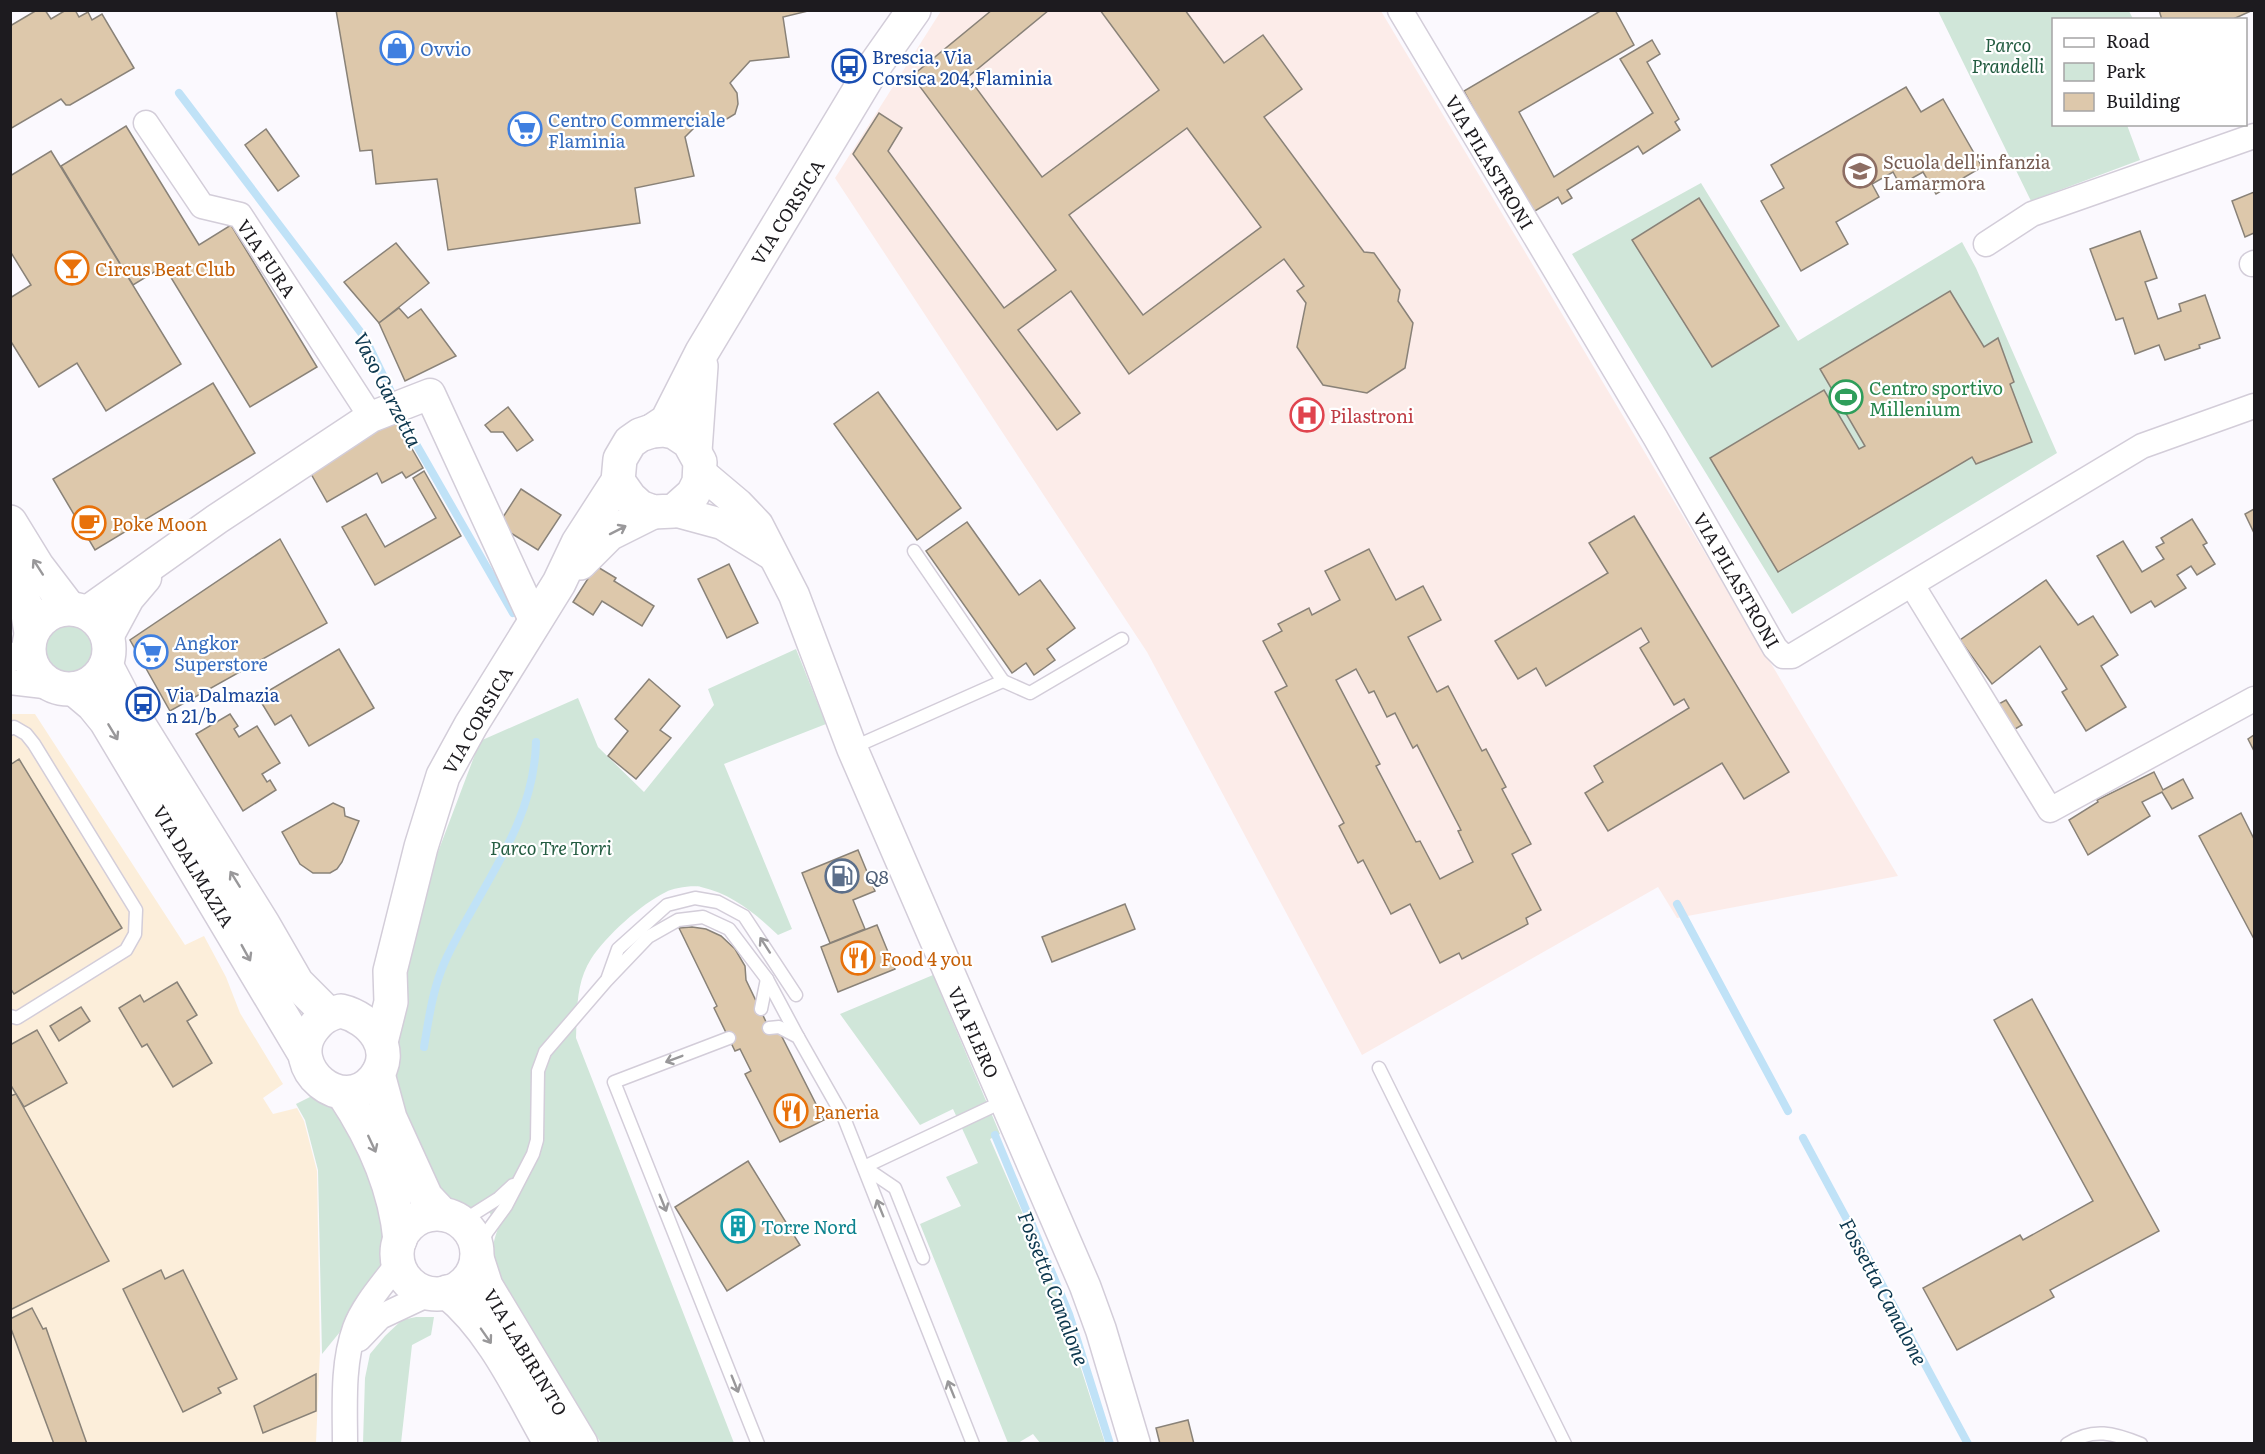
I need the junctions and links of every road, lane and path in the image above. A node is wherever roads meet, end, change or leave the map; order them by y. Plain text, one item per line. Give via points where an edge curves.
1 (899, 10) edge
2 (914, 10) edge
3 (1400, 10) edge
4 (871, 71) junction
5 (146, 123) dead end
6 (2254, 136) edge
7 (1986, 244) dead end
8 (702, 352) junction
9 (2254, 406) edge
10 (389, 410) junction
11 (652, 431) junction
12 (698, 462) junction
13 (618, 481) junction
14 (664, 511) junction
15 (10, 522) edge
16 (914, 550) dead end
17 (775, 558) junction
18 (161, 560) junction
19 (10, 572) edge
20 (559, 583) junction
21 (1912, 585) junction
22 (78, 610) junction
23 (535, 622) junction
24 (1122, 639) dead end
25 (23, 646) edge
26 (107, 651) junction
27 (1003, 681) junction
28 (10, 682) edge
29 (68, 689) junction
30 (2254, 699) edge
31 (10, 729) edge
32 (852, 748) junction
33 (390, 971) junction
34 (767, 979) junction
35 (606, 981) junction
36 (796, 995) dead end
37 (761, 1009) dead end
38 (340, 1013) junction
39 (10, 1016) edge
40 (769, 1028) dead end
41 (798, 1037) junction
42 (729, 1038) dead end
43 (381, 1042) junction
44 (303, 1051) junction
45 (1379, 1068) dead end
46 (378, 1074) junction
47 (343, 1093) junction
48 (999, 1104) junction
49 (864, 1167) junction
50 (521, 1179) junction
51 (452, 1218) junction
52 (400, 1251) junction
53 (477, 1254) junction
54 (923, 1258) dead end
55 (439, 1293) junction
56 (350, 1351) junction
57 (345, 1443) edge
58 (551, 1443) edge
59 (581, 1443) edge
60 (758, 1443) edge
61 (973, 1443) edge
62 (1135, 1443) edge
63 (1565, 1443) edge
64 (2067, 1443) edge
65 (2141, 1443) edge

1 - 4 main road, VIA CORSICA
2 - 4 main road, VIA CORSICA
3 - 21 street, VIA PILASTRONI via 1655,437 1775,648 1783,656 1792,656
4 - 8 main road, VIA CORSICA
5 - 10 street, VIA FURA via 202,206 240,215
6 - 7 street via 2032,214
8 - 11 main road, VIA CORSICA via 666,421
8 - 12 main road, VIA CORSICA
9 - 21 street via 2142,446
10 - 18 street via 217,519
10 - 23 street via 430,394
11 - 12 main road via 674,432 689,442
11 - 13 main road, VIA CORSICA via 640,435 623,452
12 - 14 main road via 699,482 693,494
12 - 17 street, VIA FLERO via 758,525
13 - 14 main road via 640,507
13 - 20 main road, VIA CORSICA via 578,543
14 - 17 street via 722,524
20 -> 14 main road, VIA CORSICA via 609,534
22 -> 15 main road, VIA DALMAZIA via 37,566
16 - 27 lane
17 - 32 street, VIA FLERO via 794,595
18 - 22 street
18 - 26 street via 129,598
19 - 25 main road, VIA DALMAZIA via 27,608
20 - 23 main road, VIA CORSICA
21 - 30 street via 2050,810
22 - 25 main road via 61,609 46,615
22 - 26 main road, VIA DALMAZIA via 98,621
23 - 33 main road, VIA CORSICA via 443,776
24 - 27 lane via 1030,693
25 - 29 main road, VIA DALMAZIA via 38,675 51,686
26 - 29 main road via 88,684
38 -> 26 main road, VIA DALMAZIA via 297,983 128,707
27 - 32 lane
28 - 29 street
29 -> 44 main road, VIA DALMAZIA via 93,705 106,721
31 - 39 lane via 14,727 26,734 34,744 136,910 135,934 126,950 16,1018
32 - 48 street, VIA FLERO
33 - 38 main road, VIA CORSICA
33 - 43 main road, VIA CORSICA via 391,1002
34 - 35 lane via 729,928 703,917 678,920 648,937
34 - 37 lane
34 - 41 lane
36 -> 35 lane via 744,916 718,902 695,898 667,905 618,949
35 - 50 lane via 541,1061 537,1140
38 - 43 main road via 368,1023
38 - 44 main road, VIA CORSICA via 319,1021
40 - 41 lane via 779,1027
41 - 49 lane via 844,1118
42 -> 60 lane via 614,1082
43 - 46 main road, VIA CORSICA
44 - 47 main road via 319,1081
45 - 63 lane
46 - 47 main road via 362,1089
46 - 51 main road, VIA CORSICA via 390,1118 426,1197
47 -> 52 main road via 373,1144 394,1196
48 - 49 lane
48 - 62 street, VIA FLERO via 1085,1286
49 - 54 lane via 895,1188
61 -> 49 lane
50 - 51 lane via 499,1198
50 - 53 lane
51 - 52 main road via 429,1215 417,1220 407,1228
51 - 53 main road, VIA CORSICA via 474,1238
52 - 55 main road via 408,1280 418,1288
52 - 56 street via 360,1320
53 - 55 main road via 468,1280 454,1290
53 - 59 main road, VIA LABIRINTO via 486,1286
55 - 56 street via 380,1317
55 -> 58 main road, VIA LABIRINTO via 468,1310
56 - 57 street
64 - 65 lane via 2080,1435 2112,1433

